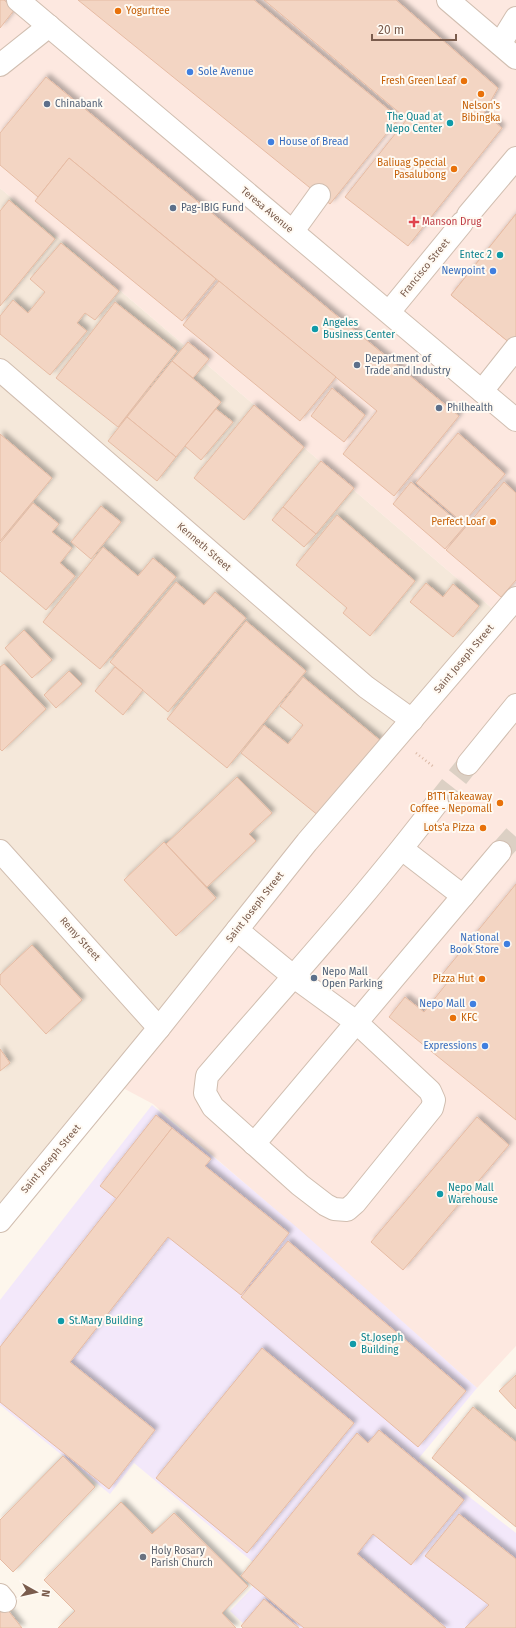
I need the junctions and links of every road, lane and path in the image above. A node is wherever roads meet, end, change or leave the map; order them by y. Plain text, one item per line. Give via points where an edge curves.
1 (18, 0) edge
2 (448, 0) edge
3 (516, 18) edge
4 (49, 26) junction
5 (508, 51) edge
6 (0, 65) edge
7 (516, 158) edge
8 (319, 195) dead end
9 (293, 231) junction
10 (389, 312) junction
11 (516, 348) edge
12 (0, 370) edge
13 (482, 391) junction
14 (516, 420) edge
15 (516, 598) edge
16 (516, 705) edge
17 (412, 720) junction
18 (428, 762) dead end
19 (468, 764) tunnel mouth
20 (434, 767) dead end
21 (437, 803) tunnel mouth
22 (402, 849) junction
23 (0, 851) edge
24 (500, 852) tunnel mouth
25 (463, 896) junction
26 (237, 930) junction
27 (293, 976) junction
28 (356, 1022) junction
29 (159, 1028) junction
30 (254, 1144) junction
31 (0, 1221) edge

1 - 4 street, Teresa Avenue
2 - 5 street
3 - 5 street
4 - 6 street
4 - 9 street, Teresa Avenue
7 - 10 street, Francisco Street
8 - 9 street
9 - 10 street, Teresa Avenue
10 - 13 street, Teresa Avenue
11 - 13 street
12 - 17 street, Kenneth Street via 366,687
13 - 14 street, Teresa Avenue
15 - 17 street, Saint Joseph Street
16 - 19 street
17 - 26 street, Saint Joseph Street via 307,842
18 - 20 path
21 - 22 street
22 - 25 street
22 - 27 street
23 - 29 street, Remy Street
24 - 25 street
25 - 28 street
26 - 27 street
26 - 29 street, Saint Joseph Street
27 - 28 street
27 - 30 street via 206,1076 205,1093 213,1107
28 - 30 street
28 - 30 street via 430,1091 434,1100 432,1108 355,1204 348,1210 334,1209 326,1205
29 - 31 street, Saint Joseph Street

